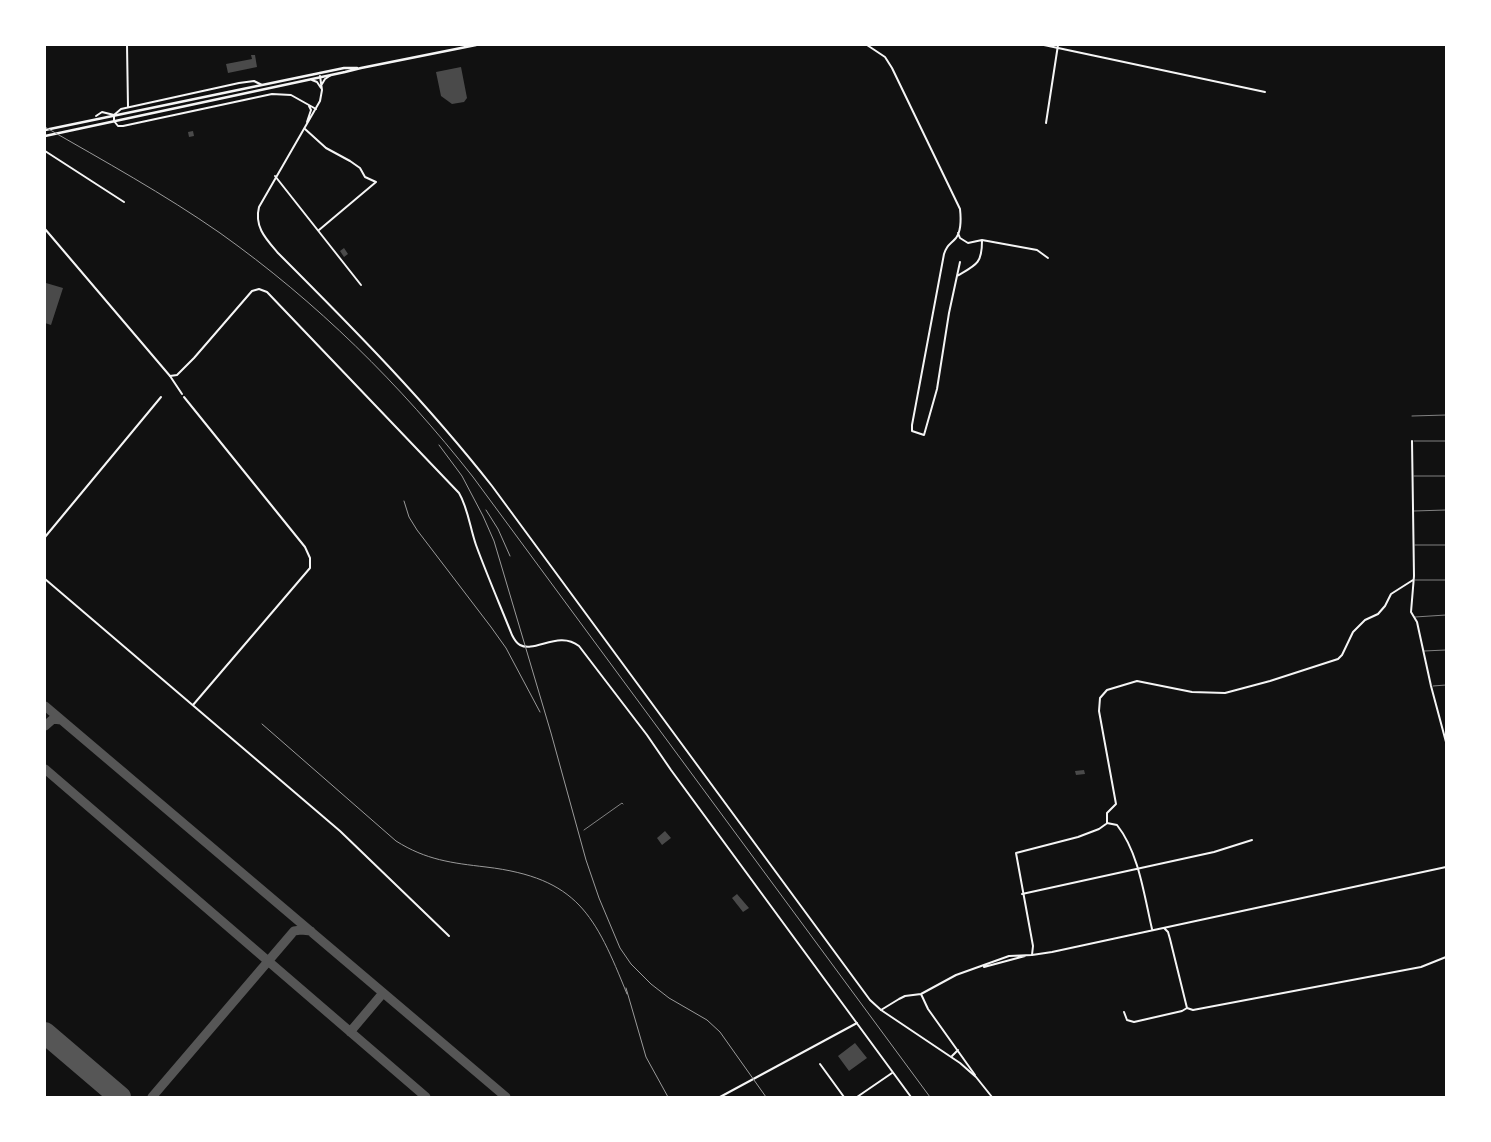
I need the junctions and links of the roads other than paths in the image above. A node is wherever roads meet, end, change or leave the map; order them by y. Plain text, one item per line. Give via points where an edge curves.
1 (128, 45) edge
2 (476, 45) edge
3 (867, 45) edge
4 (1044, 45) edge
5 (468, 46) edge
6 (1058, 46) edge
7 (361, 68) junction
8 (317, 74) junction
9 (332, 75) junction
10 (320, 78) junction
11 (309, 80) junction
12 (262, 85) junction
13 (322, 86) junction
14 (322, 90) junction
15 (1265, 92) dead end
16 (320, 101) junction
17 (309, 105) junction
18 (128, 107) junction
19 (316, 109) junction
20 (114, 115) junction
21 (96, 116) dead end
22 (1046, 123) dead end
23 (305, 129) junction
24 (45, 130) edge
25 (45, 136) edge
26 (45, 151) edge
27 (275, 176) junction
28 (124, 202) dead end
29 (45, 229) edge
30 (319, 230) junction
31 (958, 233) junction
32 (982, 240) junction
33 (1048, 258) dead end
34 (960, 262) dead end
35 (957, 276) junction
36 (361, 285) dead end
37 (170, 376) junction
38 (182, 394) dead end
39 (161, 397) dead end
40 (184, 397) dead end
41 (1446, 415) edge
42 (1412, 416) dead end
43 (1412, 441) joint
44 (1446, 441) edge
45 (1412, 476) junction
46 (1446, 476) edge
47 (1446, 510) edge
48 (1413, 511) junction
49 (45, 537) edge
50 (1446, 545) edge
51 (1413, 546) junction
52 (45, 579) edge
53 (1414, 580) junction
54 (1446, 580) edge
55 (1446, 615) edge
56 (1414, 617) junction
57 (1422, 650) junction
58 (1446, 650) edge
59 (1446, 685) edge
60 (1431, 686) junction
61 (193, 705) junction
62 (1446, 742) edge
63 (623, 804) dead end
64 (1107, 823) junction
65 (584, 830) dead end
66 (1252, 840) dead end
67 (1446, 866) edge
68 (1138, 868) junction
69 (1022, 894) junction
70 (1164, 928) junction
71 (1152, 929) junction
72 (449, 936) dead end
73 (1032, 955) junction
74 (1028, 956) junction
75 (1446, 957) edge
76 (978, 968) junction
77 (921, 994) junction
78 (1187, 1008) junction
79 (881, 1010) junction
80 (1124, 1012) dead end
81 (857, 1023) junction
82 (958, 1050) junction
83 (952, 1056) junction
84 (820, 1064) dead end
85 (893, 1072) junction
86 (976, 1077) junction
87 (720, 1097) edge
88 (844, 1097) edge
89 (857, 1097) edge
90 (911, 1097) edge
91 (992, 1097) edge

1 - 18 street
2 - 5 main road
3 - 31 street via 885,58 892,68 956,200 961,222
4 - 6 street
5 - 7 main road
6 - 15 street
6 - 22 street
7 - 8 main road
7 - 9 main road
8 - 10 street
8 - 12 main road
9 - 10 main road
9 - 13 street
10 - 11 main road
10 - 13 street
11 - 14 street via 317,82
11 - 25 main road
12 - 18 street via 254,81 239,83
12 - 24 main road
13 - 14 street
14 - 16 street
16 - 17 street
16 - 19 street
17 - 19 street
17 - 20 street via 291,96 277,94 123,126 116,124
17 - 23 street via 311,110
18 - 20 street
19 - 23 street
20 - 21 street via 102,112
23 - 27 street
23 - 30 street via 326,148 350,161 376,182
26 - 28 street
27 - 30 street
27 - 79 street via 257,213 259,228 268,241 374,349 458,443 870,1000
29 - 37 street
30 - 36 street
31 - 32 street via 964,242
31 - 35 street via 944,254 912,426 912,431 924,435 937,389
32 - 33 street via 1037,250
32 - 35 street via 978,264
34 - 35 street
37 - 38 street
37 - 81 street via 177,375 194,358 252,291 267,292 459,493 482,562 519,645 570,640 580,646
39 - 49 street
40 - 61 street via 305,547 310,558 310,568
41 - 42 lane
43 - 44 lane
43 - 45 street
45 - 46 lane
45 - 48 street
47 - 48 lane
48 - 51 street
50 - 51 lane
51 - 53 street
52 - 61 street
53 - 54 lane
53 - 56 street via 1411,612
53 - 64 street via 1391,594 1378,614 1365,620 1353,632 1338,659 1311,669 1225,693 1192,692 1137,681 1107,690 1100,698 1099,710 1116,804 1107,813
55 - 56 lane
56 - 57 street
57 - 58 lane
57 - 60 street
59 - 60 lane
60 - 62 street
61 - 72 street via 340,831
63 - 65 lane
64 - 68 street via 1117,825 1122,831
64 - 69 street via 1099,830 1078,837 1018,852
66 - 68 street via 1214,852
67 - 70 street
68 - 69 street
68 - 71 street
69 - 73 street via 1030,927
70 - 71 street
70 - 78 street via 1168,932
71 - 73 street
73 - 74 street
74 - 76 street
74 - 76 street via 1009,956
75 - 78 street via 1404,970 1193,1010
76 - 77 street via 956,975
77 - 79 street via 905,996
77 - 82 street
78 - 80 street via 1134,1022 1127,1020
79 - 83 street
81 - 85 street
81 - 87 street
82 - 83 street
82 - 86 street
83 - 86 street
84 - 88 street
85 - 89 street
85 - 90 street
86 - 91 street

